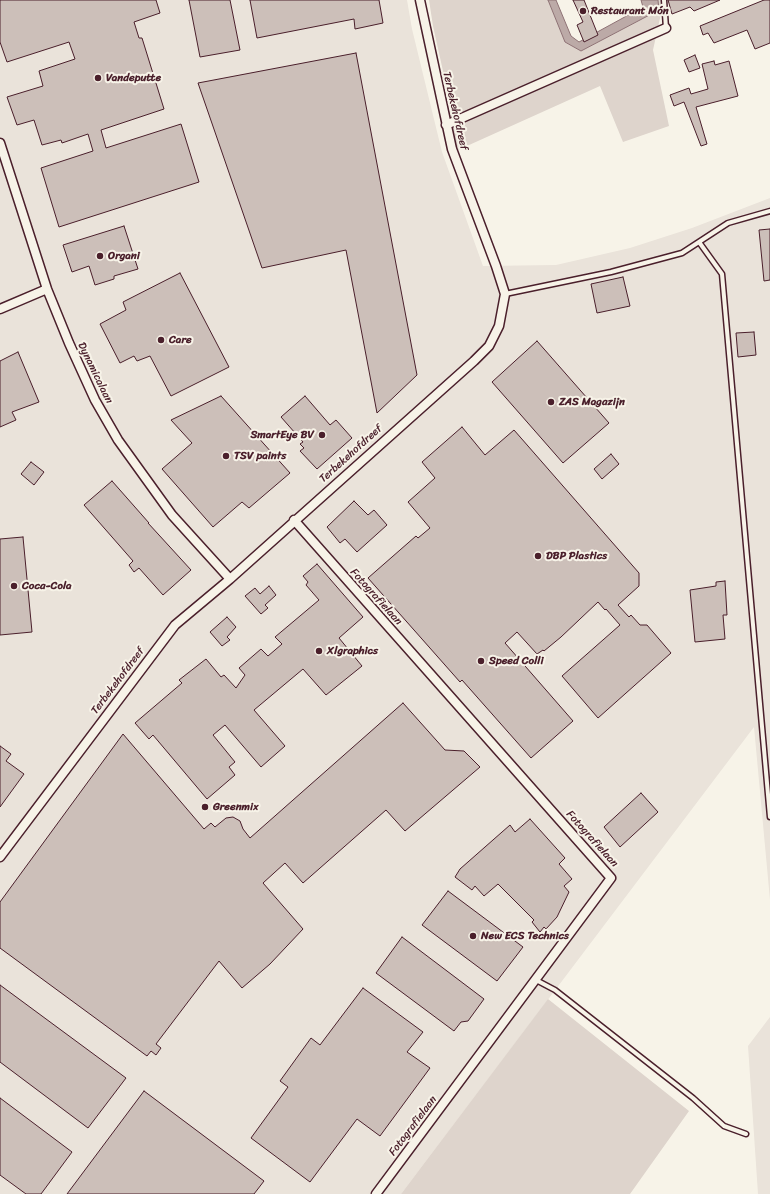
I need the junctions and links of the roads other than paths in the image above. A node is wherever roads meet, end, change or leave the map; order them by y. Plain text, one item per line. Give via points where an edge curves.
1 (420, 0) edge
2 (664, 0) edge
3 (666, 28) joint
4 (446, 125) junction
5 (0, 143) edge
6 (770, 211) edge
7 (699, 242) junction
8 (47, 289) junction
9 (505, 294) junction
10 (0, 309) edge
11 (294, 520) junction
12 (230, 579) junction
13 (770, 817) edge
14 (0, 857) edge
15 (536, 980) junction
16 (746, 1134) dead end
17 (376, 1194) edge

1 - 4 street, Terbekehofdreef
2 - 3 lane
3 - 4 street
4 - 9 street, Terbekehofdreef via 452,149
5 - 8 street, Dynamicalaan
6 - 7 lane via 728,223
7 - 9 lane via 682,253 611,272
7 - 13 lane via 722,274
8 - 10 street
8 - 12 street, Dynamicalaan via 95,400 118,440 172,515
9 - 11 street, Terbekehofdreef via 499,326 489,346
11 - 12 street, Terbekehofdreef
11 - 15 street, Fotografielaan via 611,878
12 - 14 street, Terbekehofdreef via 175,625
15 - 16 lane via 555,990 693,1098 724,1126
15 - 17 street, Fotografielaan

